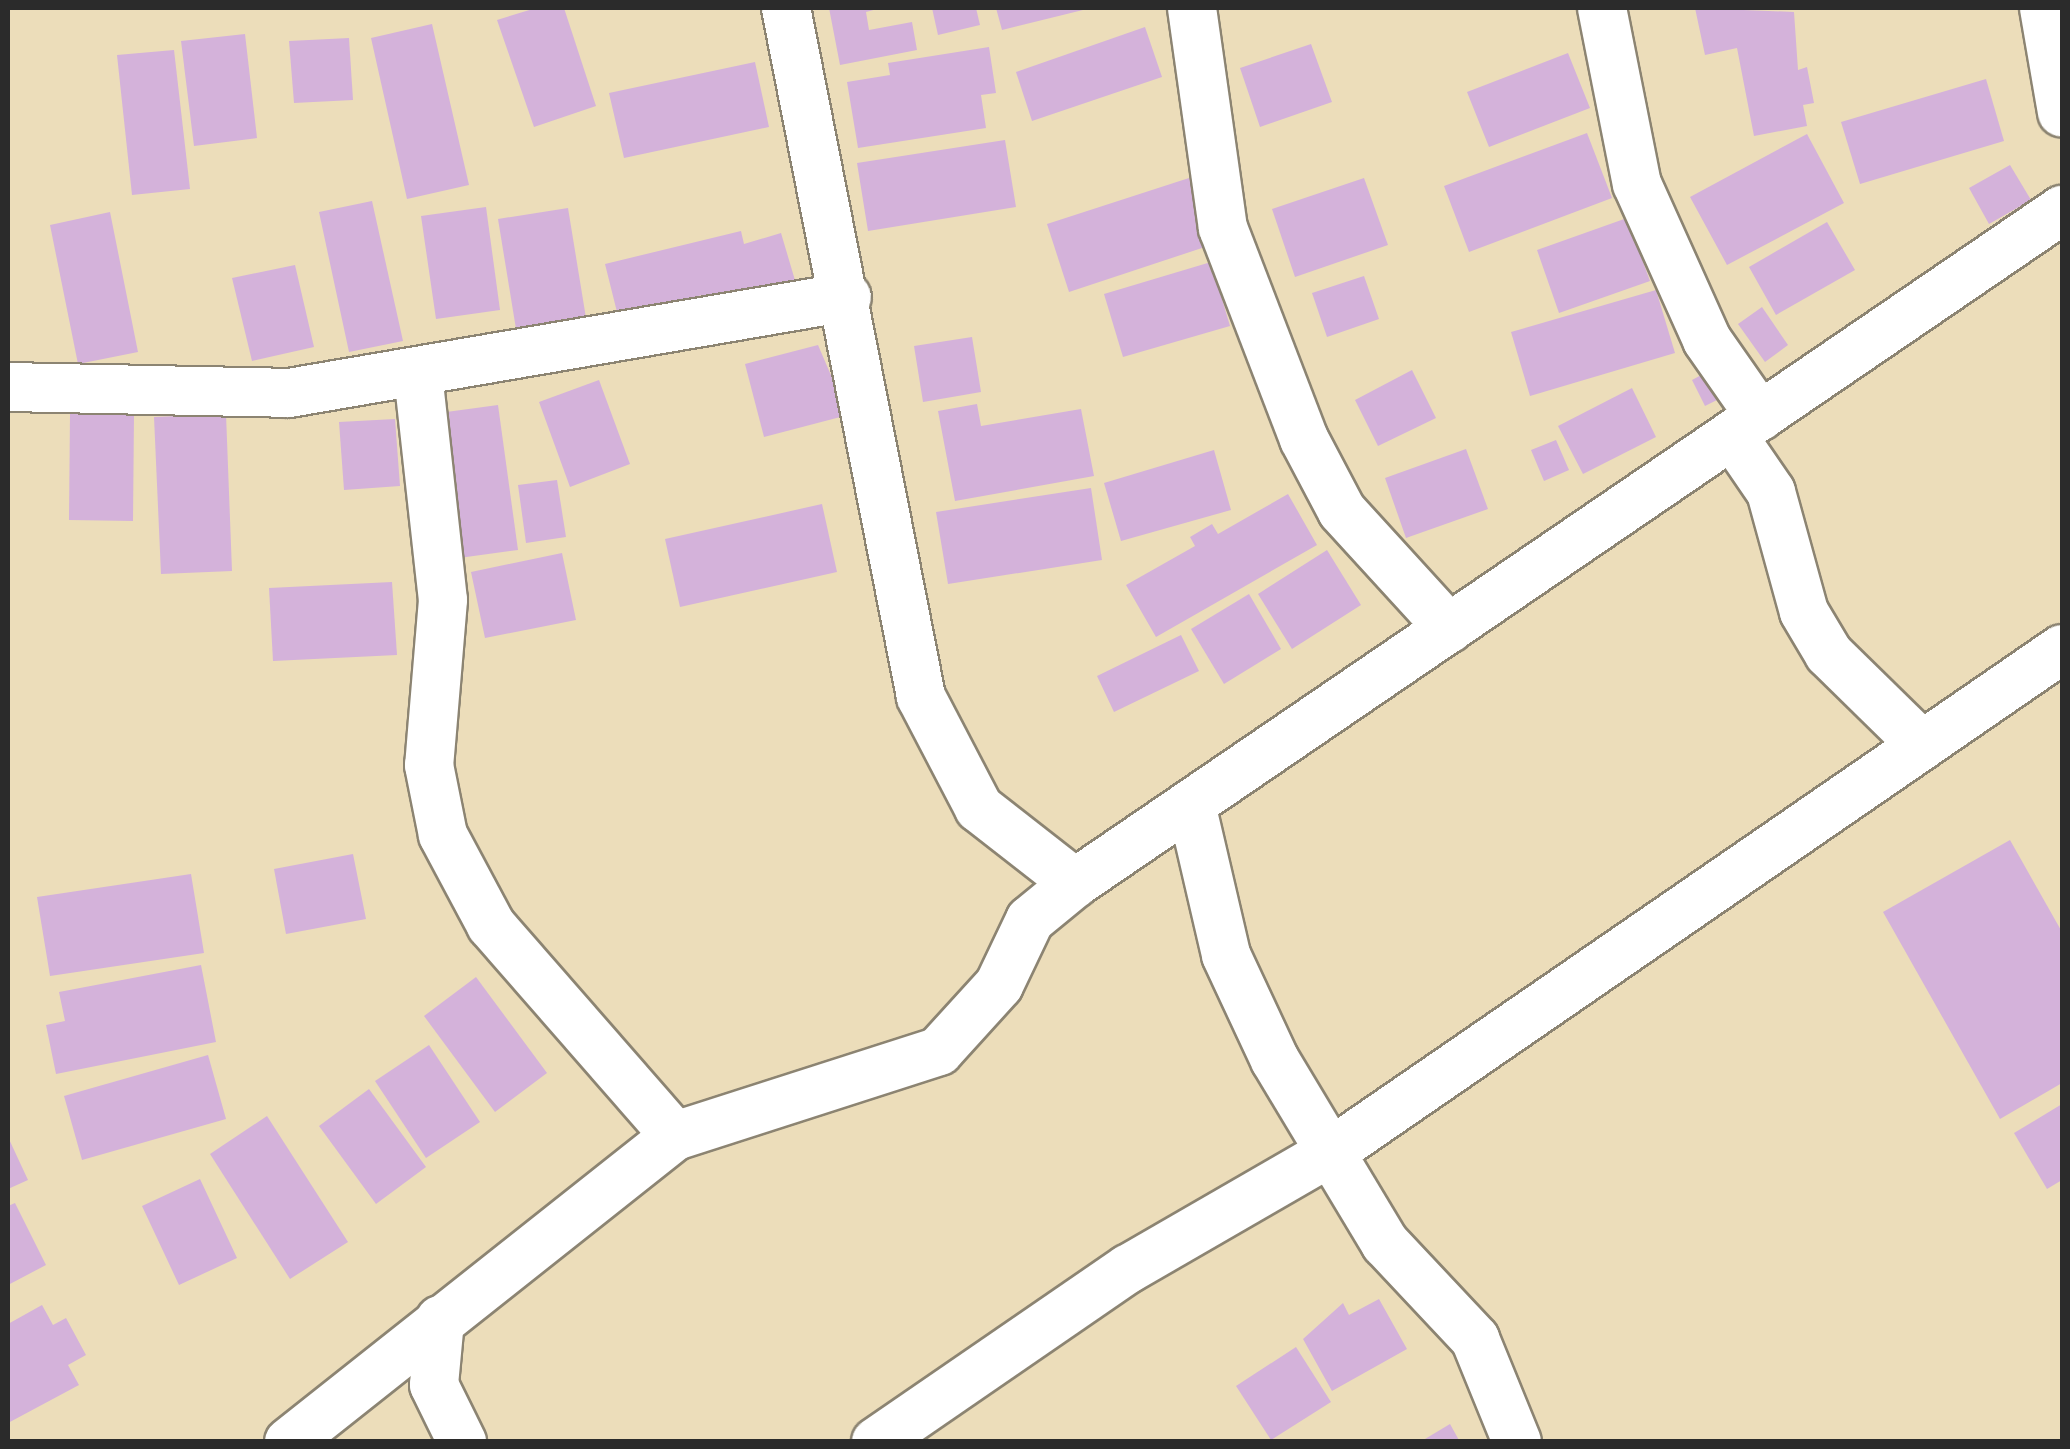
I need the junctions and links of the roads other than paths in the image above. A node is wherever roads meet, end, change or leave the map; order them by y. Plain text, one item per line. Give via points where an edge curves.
1 (786, 8) edge
2 (1192, 8) edge
3 (1602, 8) edge
4 (2044, 8) edge
5 (2062, 112) edge
6 (2062, 210) edge
7 (847, 298) junction
8 (418, 374) junction
9 (8, 387) edge
10 (1746, 425) junction
11 (1449, 628) junction
12 (2062, 649) edge
13 (1922, 745) junction
14 (1191, 804) junction
15 (1074, 883) junction
16 (675, 1136) junction
17 (1331, 1152) junction
18 (440, 1320) junction
19 (289, 1442) edge
20 (462, 1442) edge
21 (876, 1442) edge
22 (1517, 1442) edge

1 - 7 street
2 - 11 street via 1223,228 1304,439 1342,510
3 - 10 street via 1637,184
4 - 5 street
6 - 10 street
7 - 8 street
7 - 15 street via 922,698 979,808
8 - 9 street via 290,394
8 - 16 street via 443,600 429,766 444,835 492,925
10 - 11 street
10 - 13 street via 1804,612 1829,654
11 - 14 street
12 - 13 street
13 - 17 street
14 - 15 street
14 - 17 street via 1226,955
15 - 16 street via 1030,920 999,985 939,1050
16 - 18 street
17 - 21 street via 1128,1269
17 - 22 street via 1385,1243 1475,1339
18 - 19 street
18 - 20 street via 434,1386

